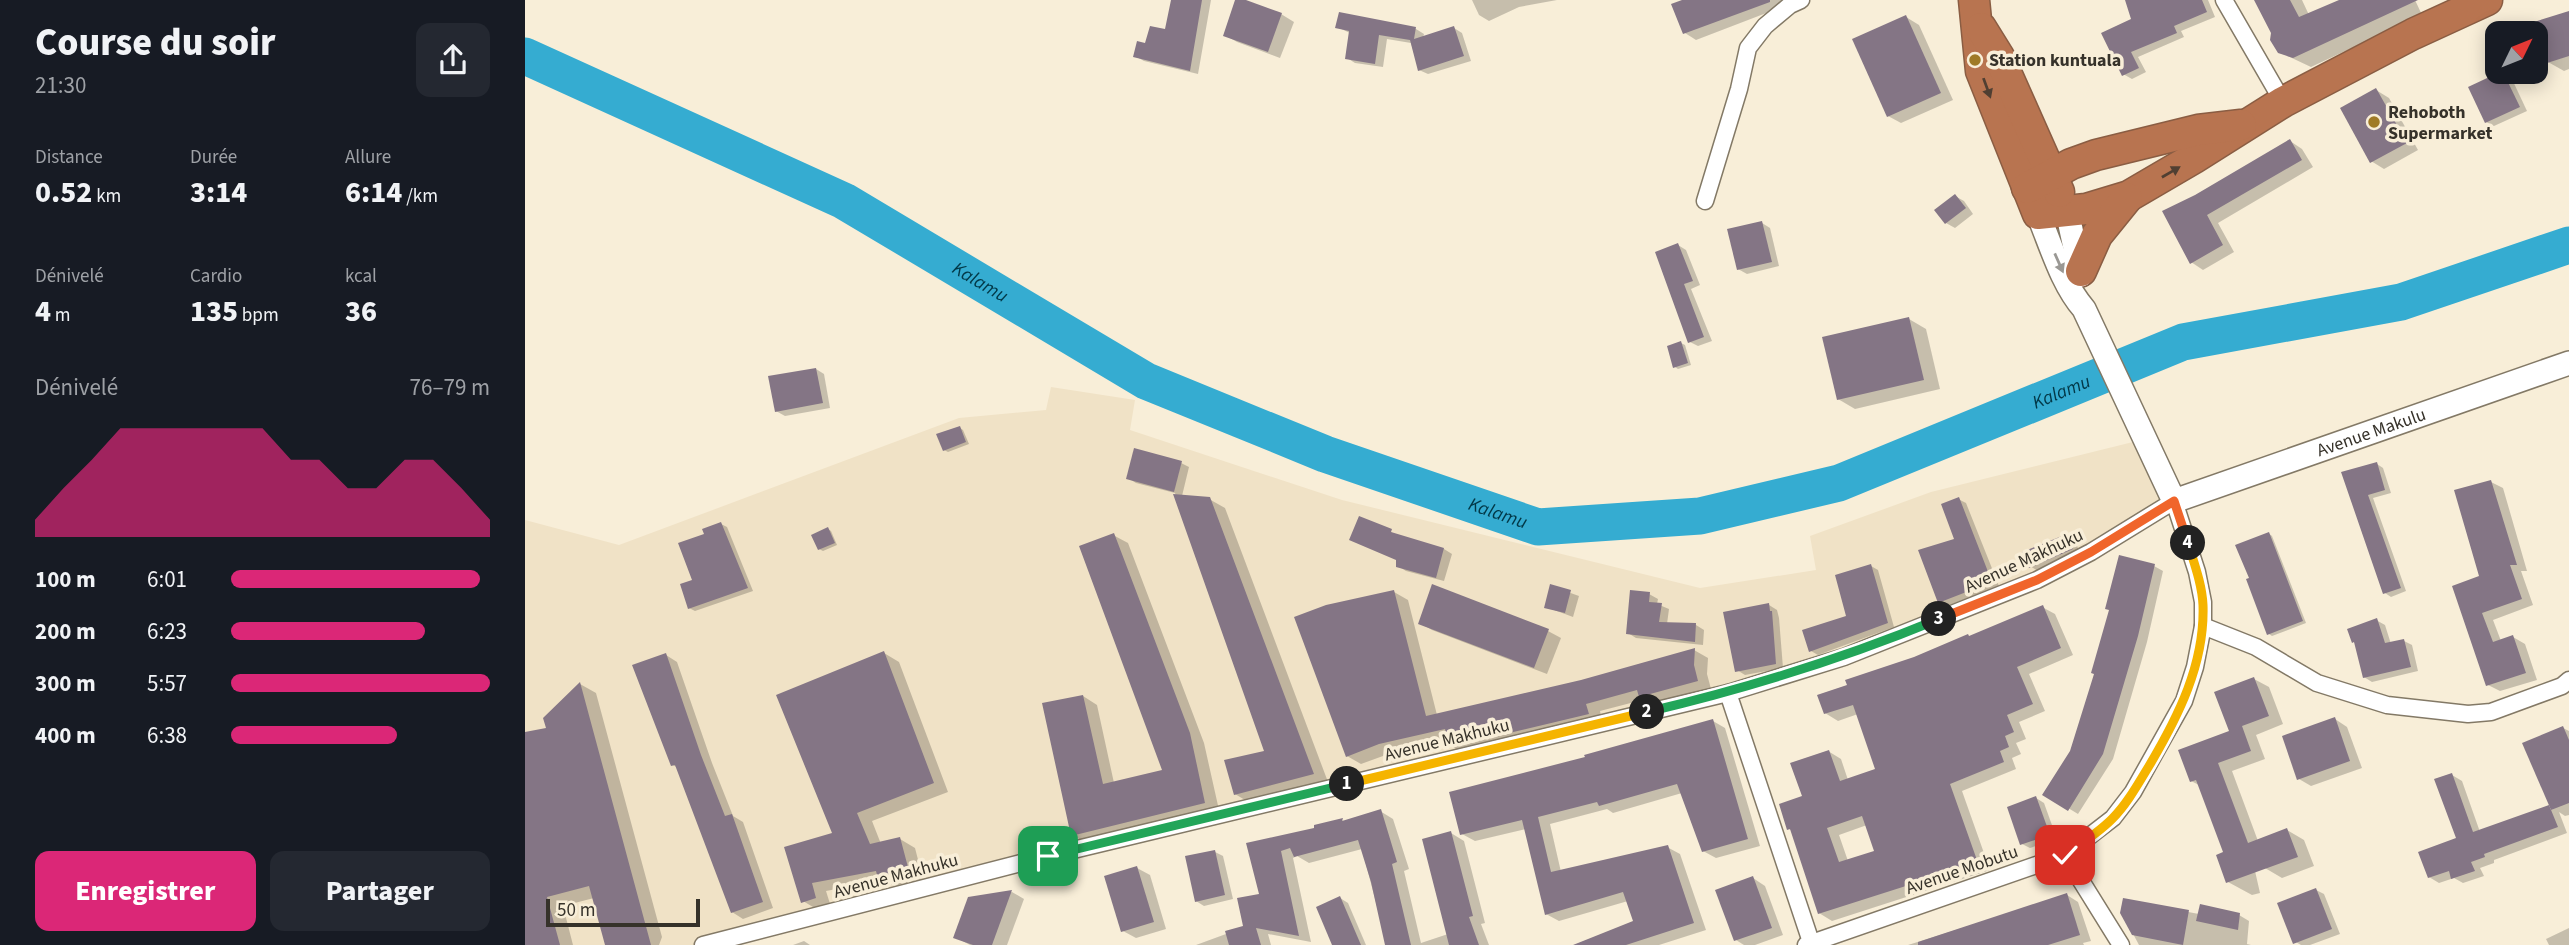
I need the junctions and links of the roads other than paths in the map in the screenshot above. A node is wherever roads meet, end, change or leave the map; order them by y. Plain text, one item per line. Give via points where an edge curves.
1 (1801, 0) edge
2 (2224, 0) edge
3 (2487, 0) edge
4 (1975, 11) edge
5 (2283, 102) junction
6 (2027, 124) junction
7 (2245, 125) junction
8 (2096, 155) junction
9 (2129, 196) junction
10 (2046, 197) junction
11 (1705, 201) dead end
12 (2081, 271) junction
13 (2087, 317) junction
14 (2569, 363) edge
15 (2174, 501) junction
16 (2203, 626) junction
17 (2567, 684) edge
18 (1728, 693) junction
19 (2065, 855) junction
20 (1810, 944) edge
21 (703, 945) edge
22 (2121, 945) edge

1 - 11 street via 1765,26 1748,48
2 - 5 street
3 - 5 highway
4 - 6 highway
4 -> 10 highway via 1981,71
5 - 7 highway
6 - 8 highway
6 - 10 highway
7 - 8 highway via 2198,130
9 -> 7 highway
8 - 10 highway via 2071,164
9 - 10 highway via 2097,207
9 - 12 highway via 2097,235
10 - 12 main road
10 -> 13 main road via 2063,273
12 - 13 main road
13 - 15 main road
14 - 15 main road, Avenue Makulu
15 - 16 street, Avenue Mobutu via 2197,572
15 - 18 street, Avenue Makhuku via 2037,580 1845,657
16 - 17 street via 2256,647 2317,683 2386,705 2468,714 2491,712
16 - 19 street, Avenue Mobutu via 2184,701 2133,792 2113,818
18 - 20 street
18 - 21 street, Avenue Makhuku via 1048,856
19 - 20 street, Avenue Mobutu
19 - 22 street

